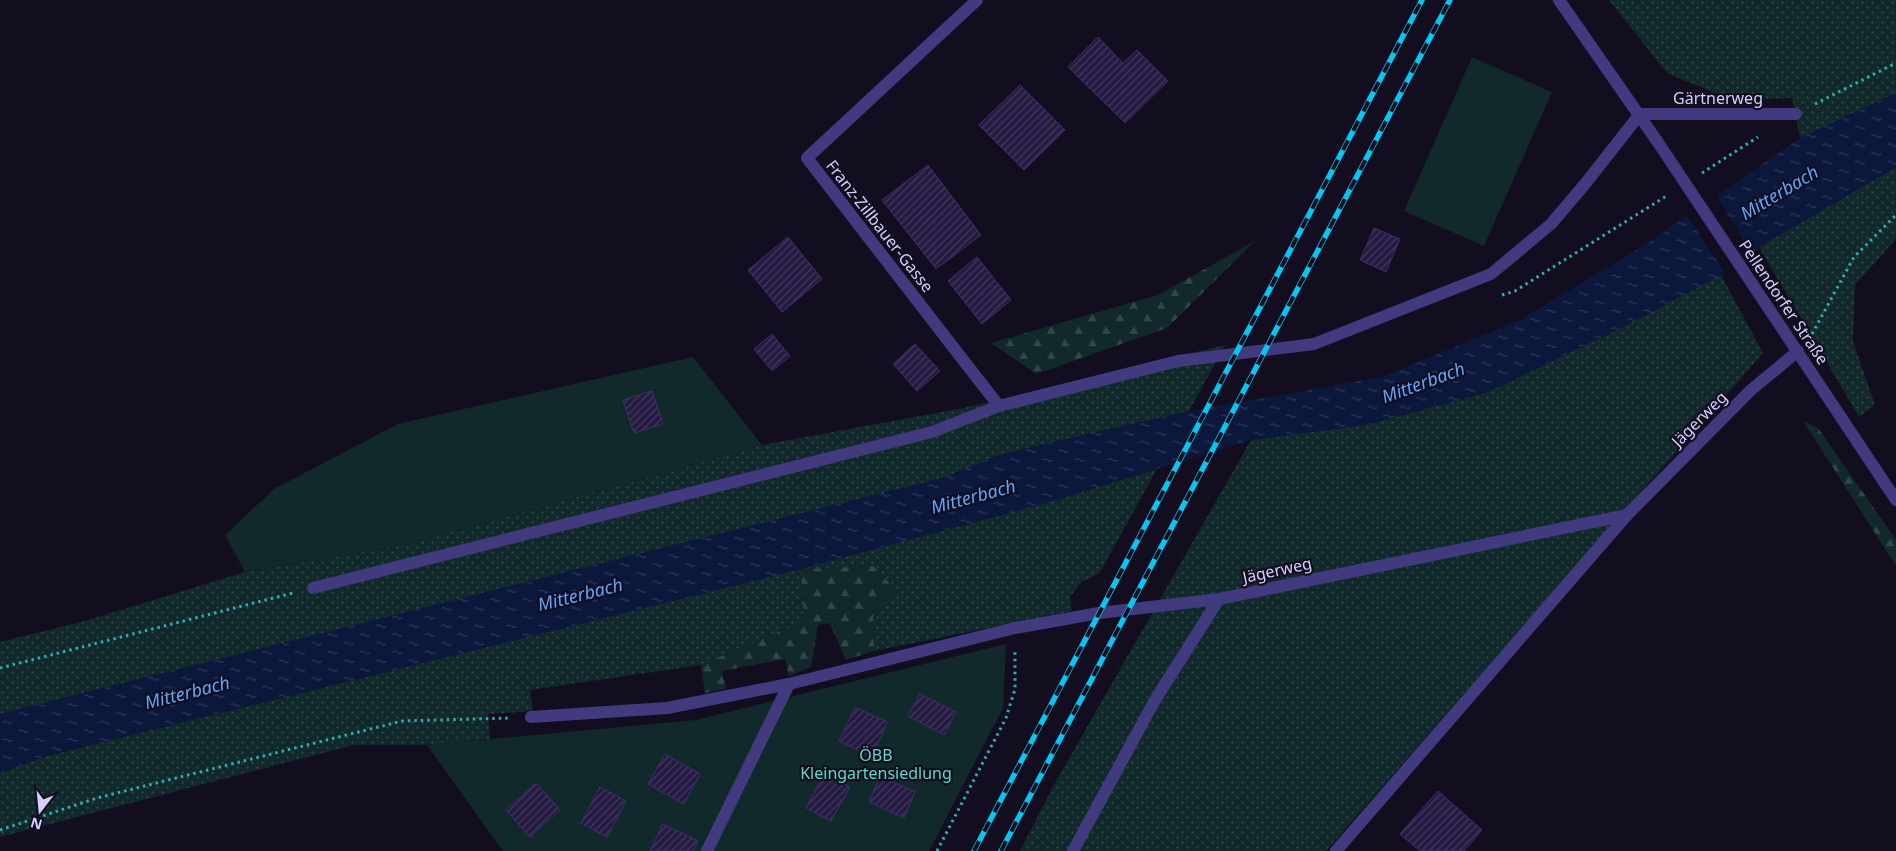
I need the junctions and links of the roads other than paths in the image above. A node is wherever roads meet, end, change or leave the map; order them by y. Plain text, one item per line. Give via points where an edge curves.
1 (977, 0) edge
2 (1559, 0) edge
3 (1640, 114) junction
4 (1796, 114) road end
5 (1798, 351) junction
6 (999, 406) junction
7 (1896, 500) edge
8 (1627, 515) junction
9 (313, 588) road end
10 (1219, 599) junction
11 (789, 684) junction
12 (531, 717) road end
13 (707, 851) edge
14 (1073, 851) edge
15 (1336, 851) edge

1 - 6 street, Franz-Zillbauer-Gasse via 807,158
2 - 3 street, Pellendorfer Straße
3 - 4 street, Gärtnerweg
3 - 5 street, Pellendorfer Straße, bridge
3 - 6 street via 1550,224 1491,274 1314,344 1178,361
5 - 7 street, Pellendorfer Straße
5 - 8 street, Jägerweg via 1751,390
6 - 9 street via 932,432
8 - 10 street, Jägerweg
8 - 15 street, Jägerweg
10 - 11 street, Jägerweg via 1099,613 1015,628
10 - 14 street via 1155,700
11 - 12 street, Jägerweg via 667,708
11 - 13 street

